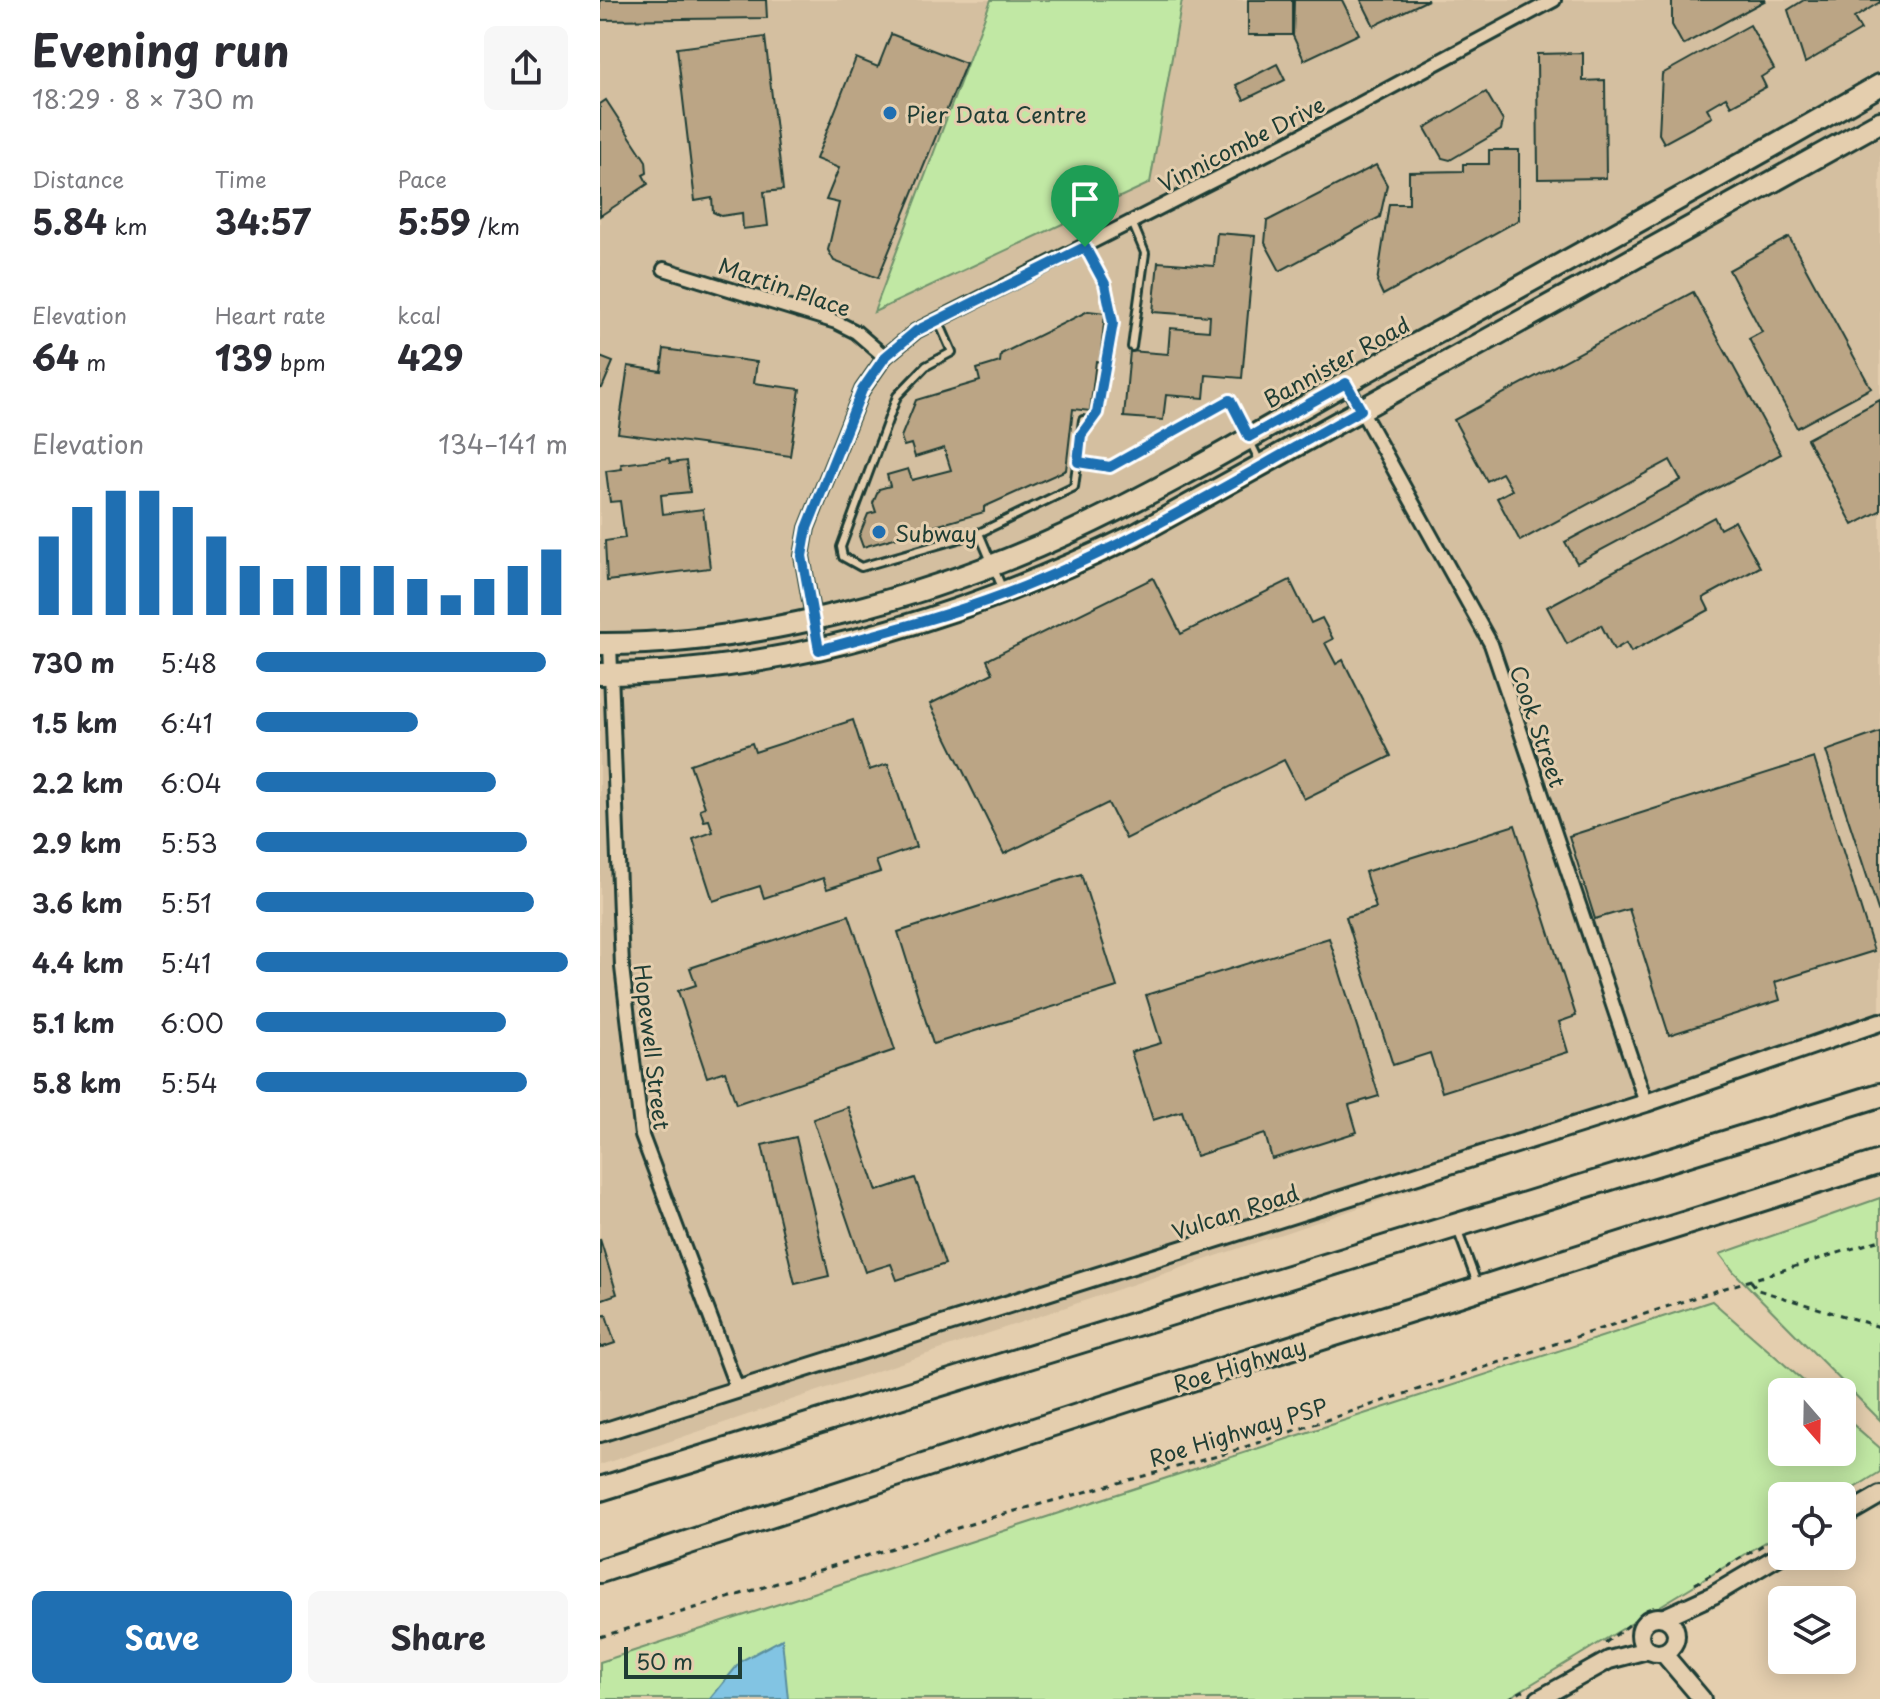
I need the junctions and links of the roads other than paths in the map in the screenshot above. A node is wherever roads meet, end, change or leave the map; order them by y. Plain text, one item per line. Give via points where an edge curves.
1 (1554, 0) edge
2 (1880, 85) edge
3 (1880, 122) edge
4 (1132, 222) junction
5 (1085, 247) junction
6 (664, 269) dead end
7 (938, 320) junction
8 (1132, 347) dead end
9 (885, 357) junction
10 (1346, 383) junction
11 (1361, 410) junction
12 (1083, 420) dead end
13 (1081, 435) junction
14 (1249, 437) junction
15 (1078, 462) junction
16 (1262, 465) junction
17 (979, 533) junction
18 (992, 566) junction
19 (1005, 594) junction
20 (812, 618) junction
21 (605, 644) edge
22 (819, 650) junction
23 (605, 674) edge
24 (1880, 1022) edge
25 (1880, 1095) edge
26 (1646, 1103) junction
27 (1880, 1162) edge
28 (1456, 1225) junction
29 (1479, 1289) junction
30 (738, 1391) junction
31 (600, 1433) edge
32 (600, 1489) edge
33 (1880, 1495) edge
34 (1856, 1509) edge
35 (1768, 1562) edge
36 (600, 1571) edge
37 (1713, 1595) junction
38 (1661, 1612) junction
39 (1640, 1630) junction
40 (1676, 1637) junction
41 (1606, 1652) junction
42 (1655, 1652) junction
43 (1692, 1684) junction
44 (1538, 1691) edge
45 (1702, 1699) edge

1 - 4 street, Vinnicombe Drive
2 - 10 main road, Bannister Road
3 - 11 main road
4 - 5 street, Vinnicombe Drive
4 - 8 lane via 1145,253
5 - 7 street, Vinnicombe Drive
5 - 13 lane via 1105,284 1113,323 1097,413
6 - 9 street, Martin Place via 836,322
7 - 9 street, Vinnicombe Drive
7 - 17 lane via 952,352 926,366 897,396 841,547 843,557 861,567
9 - 20 street, Vinnicombe Drive via 862,390 807,528 802,556
10 - 11 street, Cook Street
10 - 14 main road, Bannister Road
11 - 16 main road
11 - 26 street, Cook Street via 1491,644
12 - 13 lane
13 - 15 lane
14 - 15 lane via 1230,400 1110,467
14 - 16 lane
14 - 18 main road, Bannister Road via 1130,503
15 - 17 lane via 1074,487
16 - 19 main road via 1135,535
17 - 18 lane
18 - 19 lane
18 - 20 main road, Bannister Road
19 - 22 main road
20 - 21 main road, Bannister Road via 682,639
20 - 22 street, Vinnicombe Drive
21 - 23 street, Hopewell Street
22 - 23 main road via 689,669
23 - 30 street, Hopewell Street via 622,967 642,1136
24 - 26 street, Vulcan Road
25 - 28 highway
26 - 30 street, Vulcan Road
27 - 29 highway, Roe Highway
28 - 29 lane
28 - 32 highway
29 - 36 highway, Roe Highway
30 - 31 street, Vulcan Road
33 - 34 street
35 - 37 street
37 - 38 street
37 - 40 street
38 - 39 street
38 - 40 street
39 - 41 street
39 - 42 street via 1642,1644
40 - 42 street
40 - 43 street
41 - 42 street
41 - 44 street
42 - 43 street
43 - 45 street

